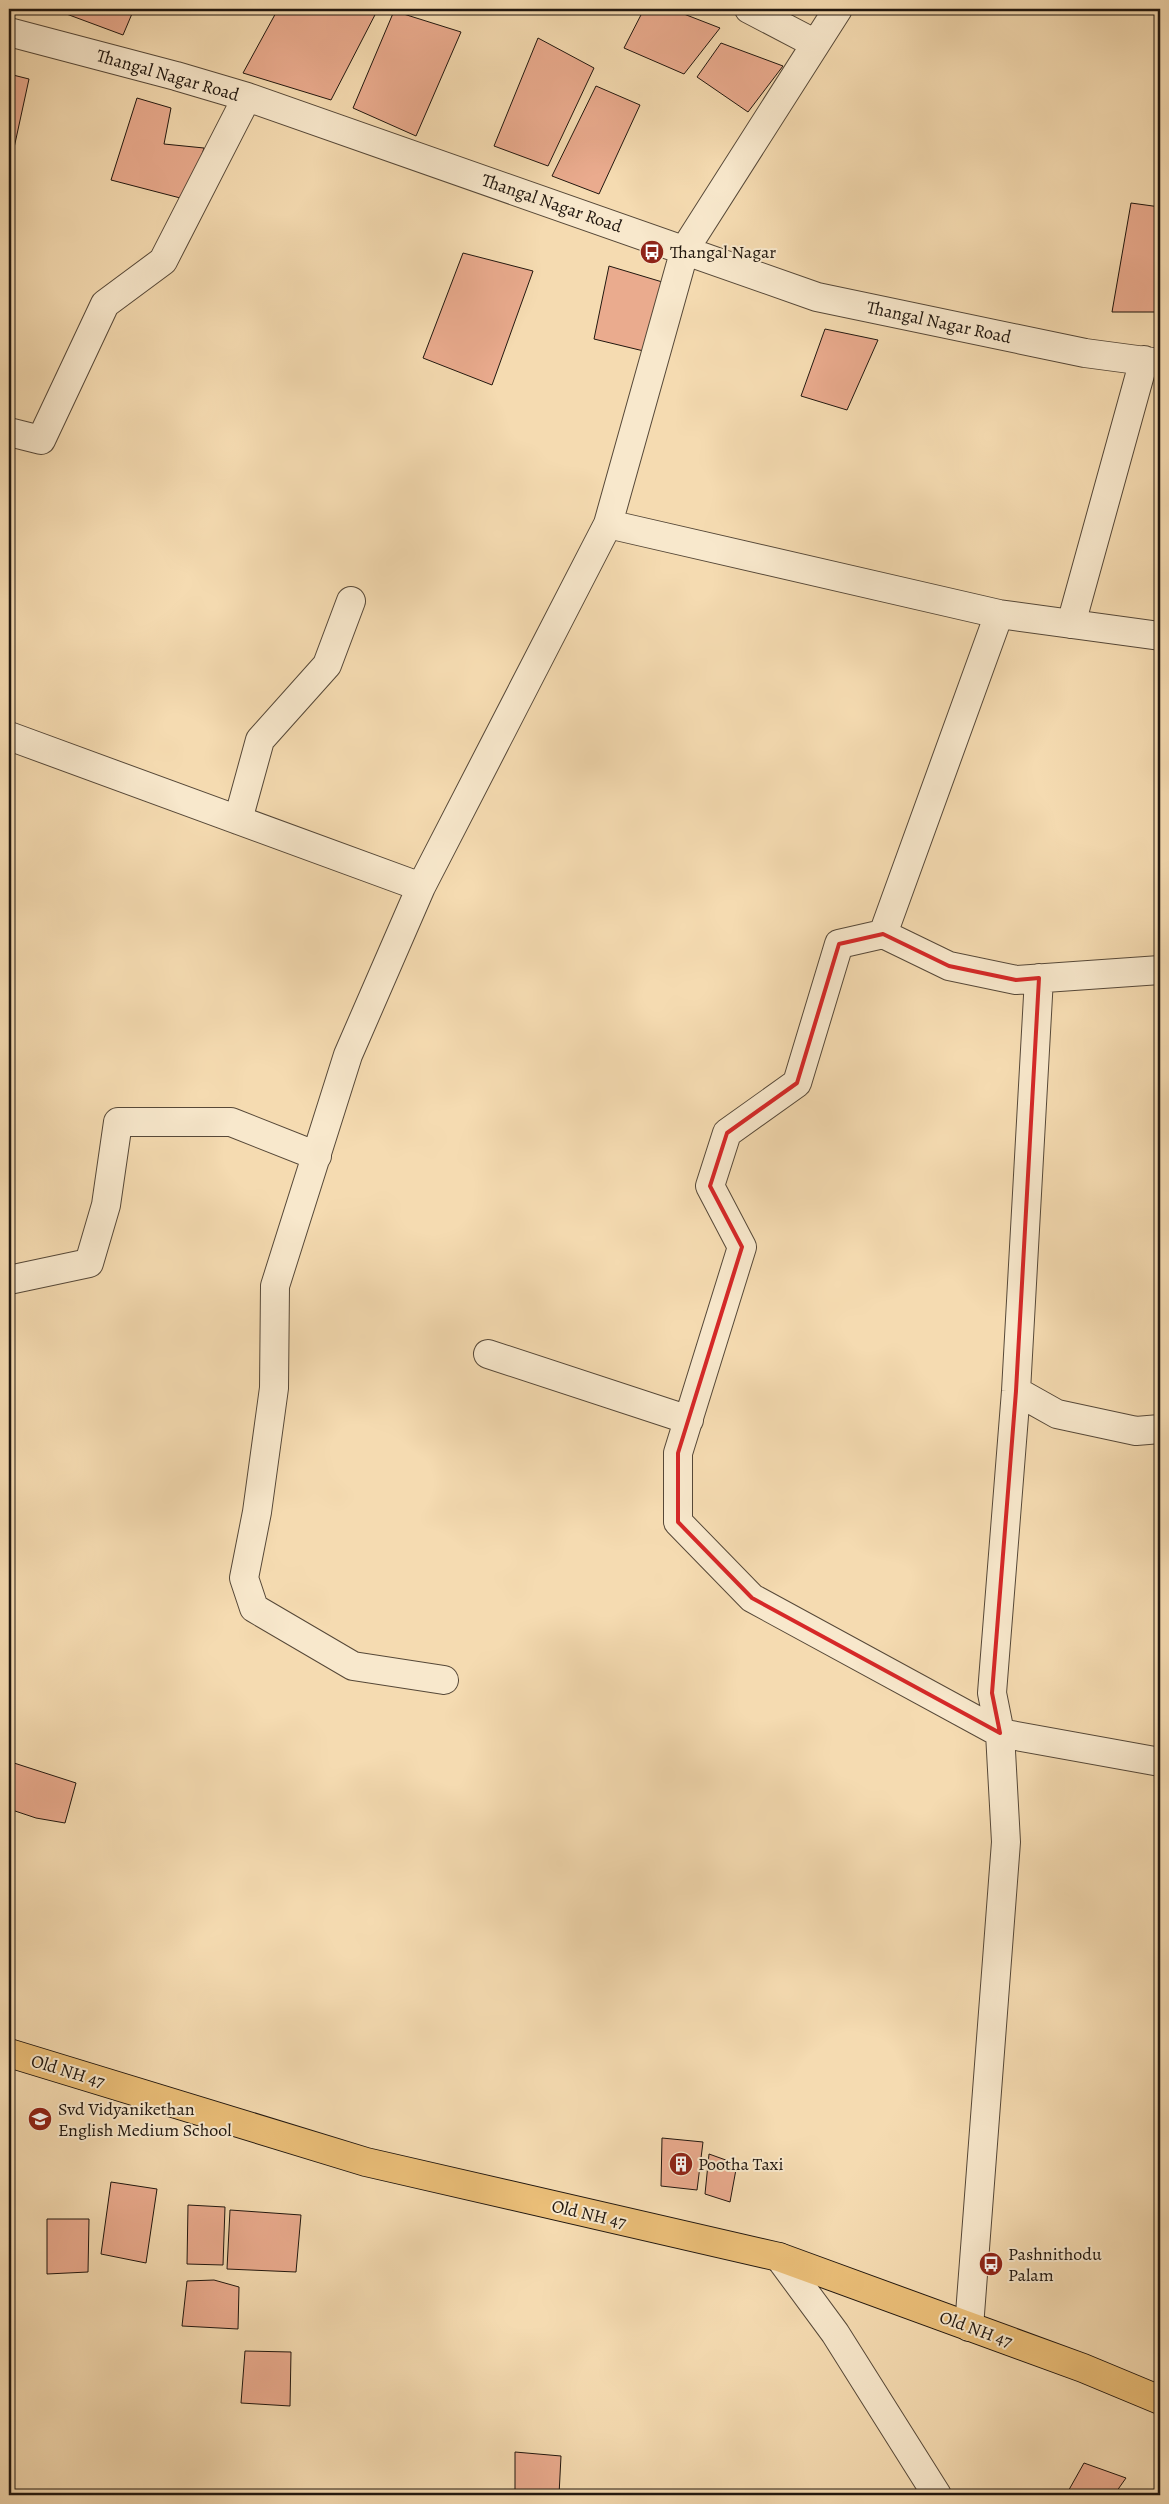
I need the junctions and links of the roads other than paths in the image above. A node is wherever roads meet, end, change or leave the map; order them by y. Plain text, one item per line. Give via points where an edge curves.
1 (749, 9) edge
2 (838, 9) edge
3 (9, 32) edge
4 (814, 44) junction
5 (247, 97) junction
6 (685, 249) junction
7 (1152, 361) edge
8 (9, 432) edge
9 (608, 524) junction
10 (352, 600) dead end
11 (999, 614) junction
12 (1071, 624) junction
13 (1160, 636) edge
14 (9, 736) edge
15 (238, 820) junction
16 (421, 888) junction
17 (883, 934) junction
18 (1160, 970) edge
19 (1039, 978) junction
20 (317, 1156) junction
21 (9, 1280) edge
22 (488, 1354) dead end
23 (1016, 1392) junction
24 (688, 1420) junction
25 (1160, 1429) edge
26 (444, 1680) dead end
27 (1000, 1733) junction
28 (1160, 1762) edge
29 (9, 2053) edge
30 (780, 2257) junction
31 (969, 2326) junction
32 (1160, 2400) edge
33 (937, 2495) edge

1 - 4 street
2 - 4 street
3 - 5 street, Thangal Nagar Road
4 - 6 street
5 - 6 street, Thangal Nagar Road
5 - 8 street via 163,260 105,304 41,440
6 - 7 street, Thangal Nagar Road via 817,297 1085,353
6 - 9 street
7 - 12 street
9 - 11 street
9 - 16 street
10 - 15 street via 327,665 260,740
11 - 12 street
11 - 17 street
12 - 13 street
14 - 15 street
15 - 16 street
16 - 20 street via 348,1055
17 - 19 street via 949,966 1016,980
17 - 24 street via 840,944 797,1083 727,1133 710,1186 742,1247
18 - 19 street
19 - 23 street
20 - 21 street via 231,1122 118,1122 106,1205 89,1263
20 - 26 street via 275,1286 274,1388 258,1512 244,1578 254,1608 353,1666
22 - 24 street
23 - 25 street via 1057,1414 1136,1431
23 - 27 street via 992,1693
24 - 27 street via 678,1453 678,1522 752,1598
27 - 28 street
27 - 31 street via 1006,1842
29 - 30 main road, Old NH 47 via 366,2162
30 - 31 main road, Old NH 47
30 - 33 street via 834,2333
31 - 32 main road, Old NH 47

